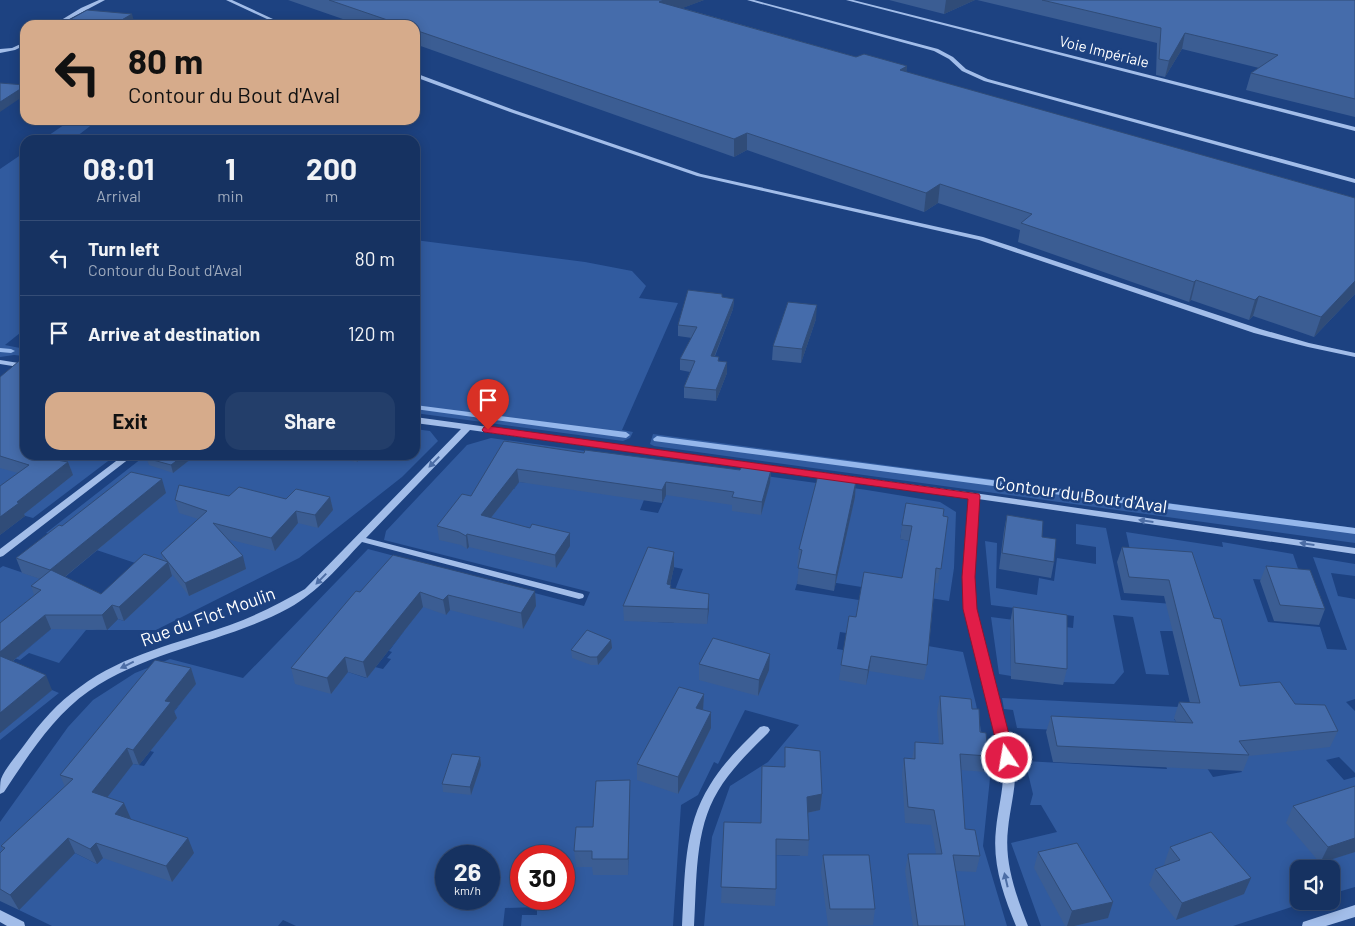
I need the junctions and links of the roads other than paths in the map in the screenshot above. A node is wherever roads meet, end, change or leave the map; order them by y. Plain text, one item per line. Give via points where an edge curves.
1 (103, 0) edge
2 (228, 0) edge
3 (749, 0) edge
4 (848, 0) edge
5 (64, 20) edge
6 (273, 20) edge
7 (20, 46) edge
8 (0, 51) edge
9 (420, 77) edge
10 (1355, 129) edge
11 (1355, 181) edge
12 (1355, 355) edge
13 (0, 362) edge
14 (20, 365) edge
15 (420, 421) edge
16 (468, 427) junction
17 (123, 460) edge
18 (974, 496) junction
19 (360, 539) junction
20 (1355, 552) edge
21 (0, 554) edge
22 (579, 596) dead end
23 (764, 730) dead end
24 (0, 789) edge
25 (1355, 911) edge
26 (0, 916) edge
27 (19, 926) edge
28 (688, 926) edge
29 (1022, 926) edge
30 (1308, 926) edge

1 - 5 street
2 - 6 street
3 - 11 street via 936,50 964,70 986,80
4 - 10 street, Voie Impériale
7 - 8 street
9 - 12 street via 699,174 981,238 1248,328
13 - 14 street
15 - 16 street, Contour du Bout d'Aval
16 - 18 street, Contour du Bout d'Aval
16 -> 19 street, Rue du Flot Moulin
17 - 21 street
20 -> 18 street, Contour du Bout d'Aval
29 -> 18 street via 1002,863 1001,845 1011,782 1009,768 970,609 968,577
19 - 22 street
19 -> 24 street, Rue du Flot Moulin via 309,592 276,612 134,662 86,688 49,721
23 - 28 street via 721,776 699,821
25 - 30 street
26 - 27 street

